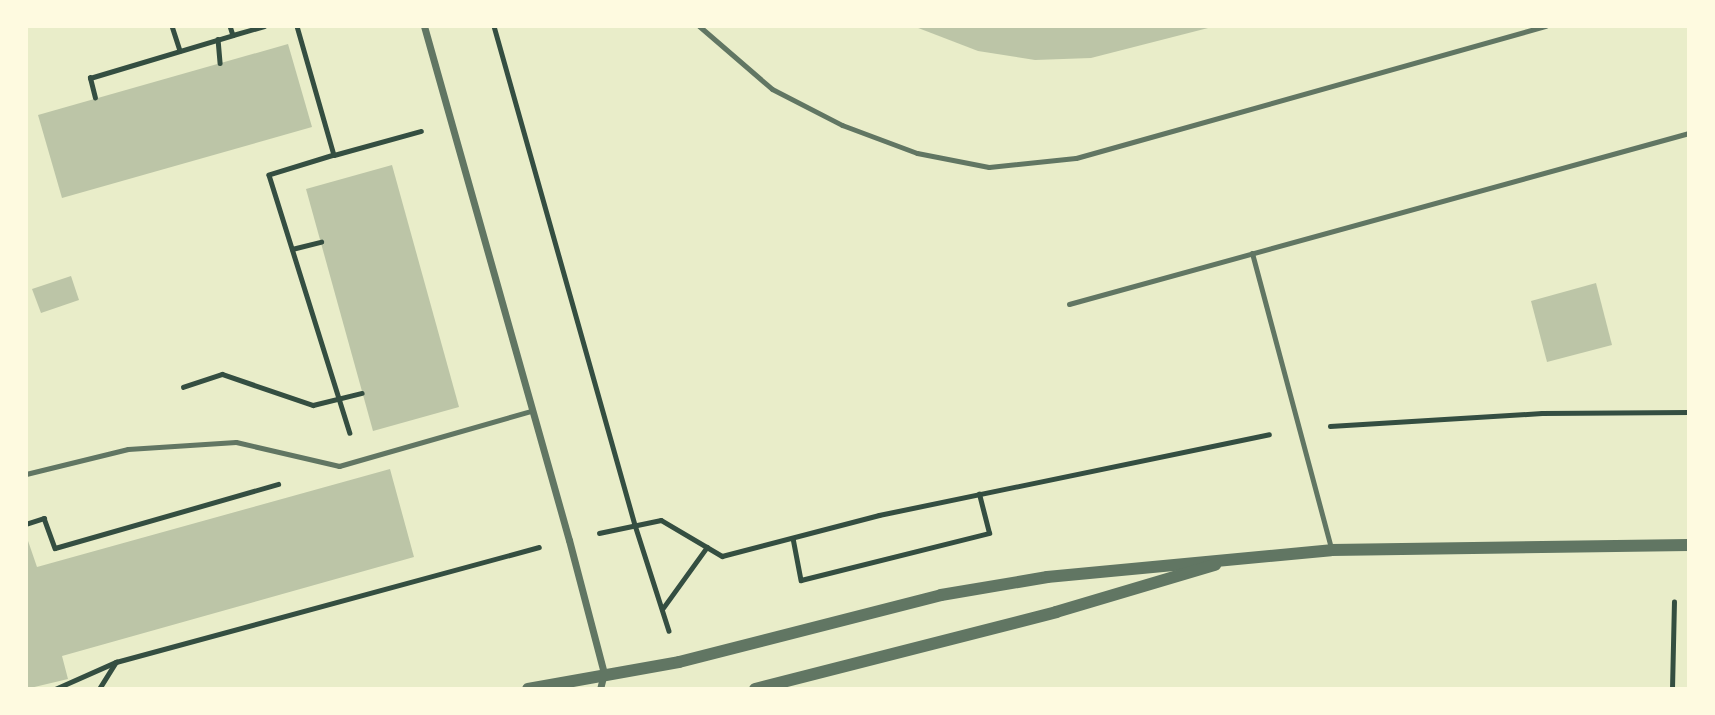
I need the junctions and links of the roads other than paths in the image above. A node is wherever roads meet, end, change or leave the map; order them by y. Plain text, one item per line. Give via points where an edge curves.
1 (424, 26) edge
2 (699, 26) edge
3 (1546, 26) edge
4 (1689, 133) edge
5 (1252, 253) junction
6 (1069, 304) dead end
7 (531, 411) junction
8 (26, 474) edge
9 (1689, 545) edge
10 (1331, 550) junction
11 (1246, 556) junction
12 (604, 673) junction
13 (528, 689) edge
14 (600, 689) edge
15 (755, 689) edge

1 - 7 street
2 - 3 lane via 772,89 842,125 917,153 989,167 1076,158
4 - 5 lane
5 - 6 lane
5 - 10 lane
7 - 8 lane via 339,466 236,442 128,449
7 - 12 street
9 - 10 street
10 - 11 street
11 - 12 street via 1047,577 941,595 680,662
11 - 15 street via 1056,612
12 - 13 street
12 - 14 street

